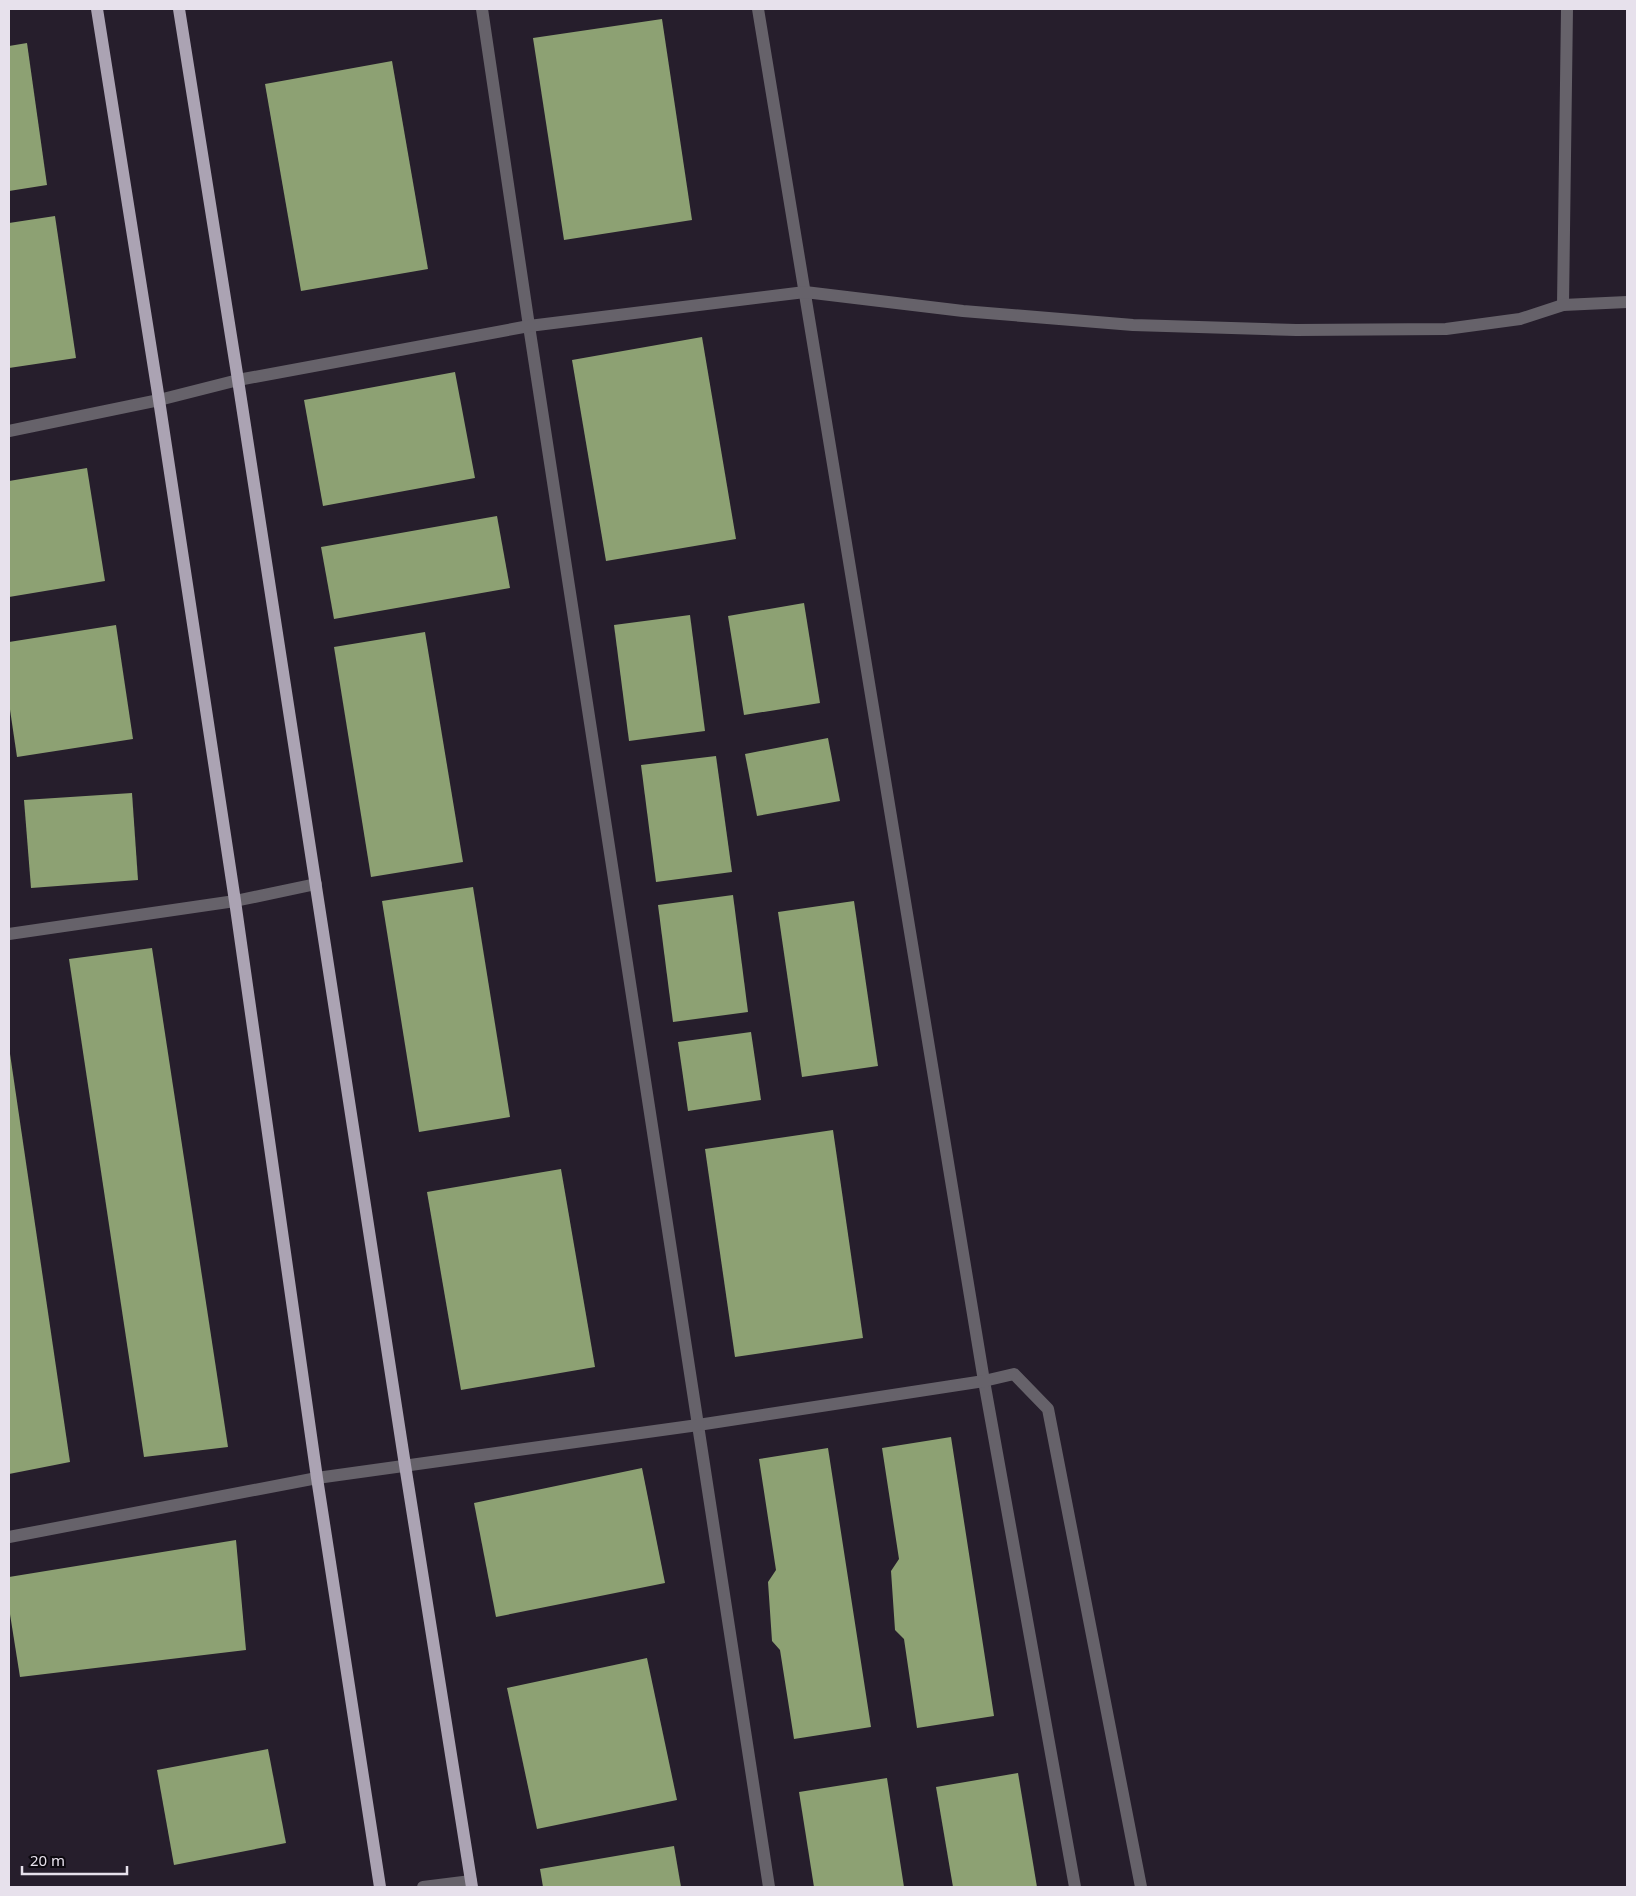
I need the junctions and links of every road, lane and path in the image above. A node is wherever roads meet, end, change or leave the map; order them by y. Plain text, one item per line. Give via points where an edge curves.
1 (97, 9) edge
2 (179, 9) edge
3 (482, 9) edge
4 (758, 9) edge
5 (1567, 9) edge
6 (805, 292) junction
7 (1627, 302) edge
8 (1563, 305) junction
9 (529, 326) junction
10 (238, 380) junction
11 (159, 400) junction
12 (9, 431) edge
13 (316, 884) junction
14 (235, 901) junction
15 (9, 934) edge
16 (984, 1381) junction
17 (698, 1425) junction
18 (405, 1465) junction
19 (318, 1478) junction
20 (9, 1537) edge
21 (471, 1884) edge
22 (380, 1887) edge
23 (424, 1887) edge
24 (769, 1887) edge
25 (1075, 1887) edge
26 (1141, 1887) edge

1 - 11 main road
2 - 10 main road
3 - 9 street
4 - 6 street
5 - 8 street
6 - 8 street via 963,311 1133,326 1296,330 1446,329 1520,319
6 - 9 street
6 - 16 street
7 - 8 street
9 - 10 street
9 - 17 street
10 - 11 street
10 - 13 main road
11 - 12 street
11 - 14 main road
13 - 14 street
13 - 18 main road
14 - 15 street
14 - 19 main road
16 - 17 street
16 - 25 street
16 - 26 street via 1014,1374 1048,1409
17 - 18 street
17 - 24 street
18 - 19 street
18 - 21 main road
19 - 20 street
19 - 22 main road
21 - 23 street

